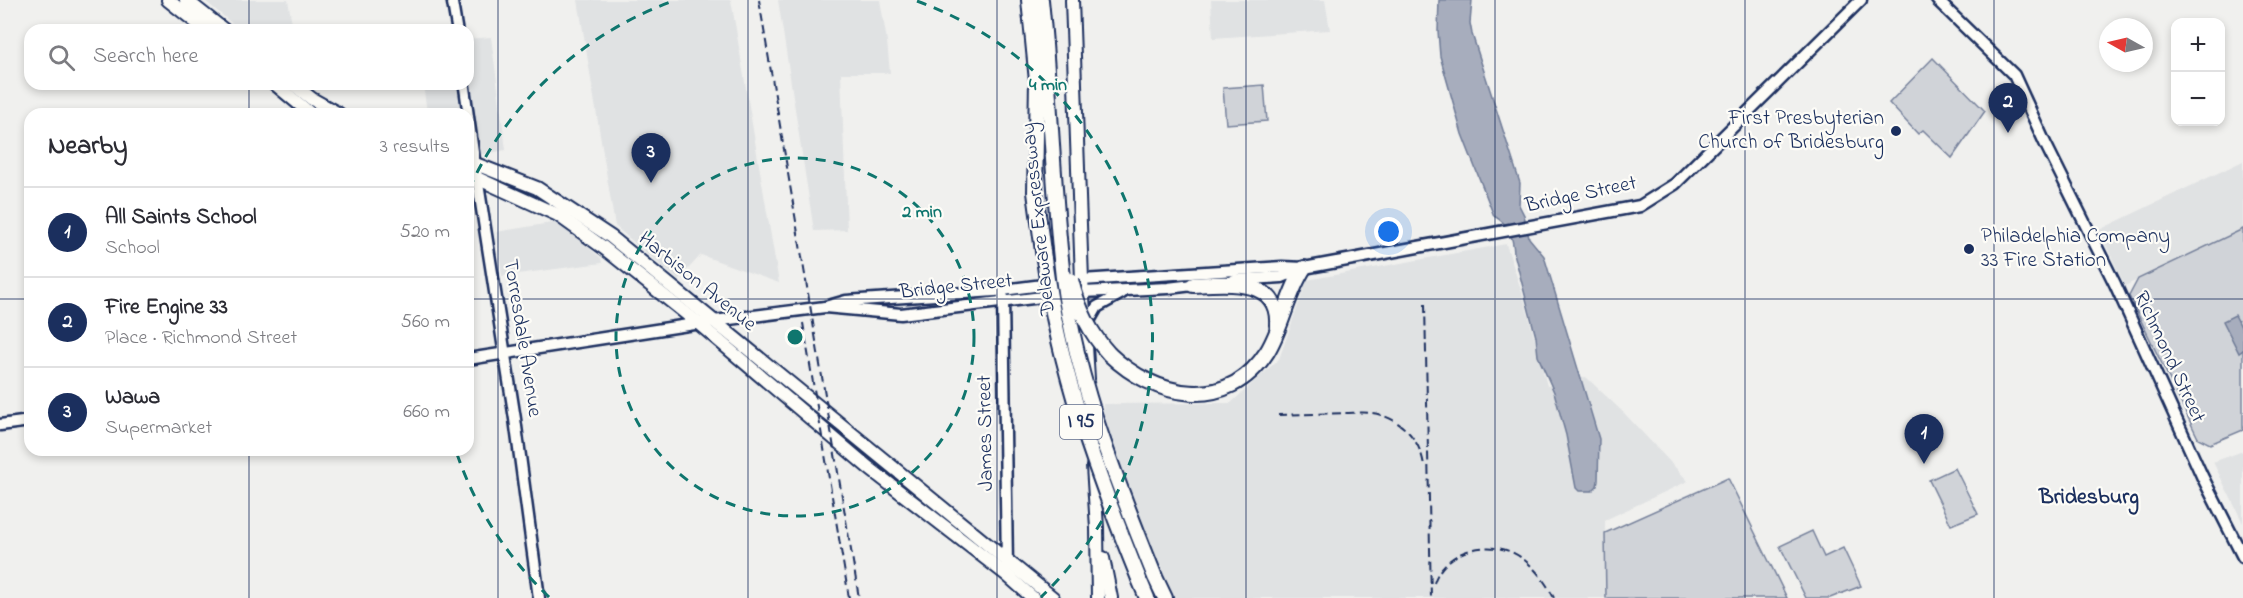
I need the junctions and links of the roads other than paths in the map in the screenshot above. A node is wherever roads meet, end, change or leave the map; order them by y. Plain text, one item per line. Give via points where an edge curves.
1 (168, 0) edge
2 (186, 0) edge
3 (452, 0) edge
4 (1029, 0) edge
5 (1041, 0) edge
6 (1072, 0) edge
7 (1861, 0) edge
8 (1937, 0) edge
9 (198, 24) edge
10 (216, 24) edge
11 (455, 24) edge
12 (281, 90) edge
13 (301, 90) edge
14 (465, 90) edge
15 (312, 99) junction
16 (304, 108) edge
17 (314, 108) edge
18 (328, 108) edge
19 (466, 108) edge
20 (474, 170) edge
21 (474, 170) edge
22 (474, 180) edge
23 (1064, 257) junction
24 (1304, 268) junction
25 (1193, 285) junction
26 (1082, 286) junction
27 (1139, 289) junction
28 (1003, 290) junction
29 (1003, 301) junction
30 (825, 307) junction
31 (714, 321) junction
32 (698, 324) junction
33 (1085, 329) junction
34 (1277, 331) junction
35 (505, 354) junction
36 (474, 357) edge
37 (24, 422) edge
38 (0, 425) edge
39 (1097, 528) junction
40 (2243, 557) edge
41 (1007, 560) junction
42 (1007, 575) junction
43 (538, 598) edge
44 (1033, 598) edge
45 (1053, 598) edge
46 (1098, 598) edge
47 (1111, 598) edge
48 (1147, 598) edge
49 (1165, 598) edge

1 - 9 main road
2 - 10 main road
3 - 11 street
4 - 48 highway, Delaware Expressway / I 95, bridge via 1037,81 1035,192 1052,310 1086,440
5 - 23 highway, Delaware Expressway via 1053,181
6 - 26 main road
7 - 24 main road, Bridge Street via 1675,184 1640,206
8 - 40 main road, Richmond Street via 2014,75
12 - 16 main road
13 - 15 main road
14 - 19 street, Torresdale Avenue
15 - 17 main road
15 - 18 main road
20 - 31 main road, Harbison Avenue via 537,188 577,213
21 - 32 main road, Harbison Avenue via 558,215
22 - 35 main road, Torresdale Avenue
23 - 34 highway, bridge via 1081,313 1092,334 1121,366 1164,389 1197,394 1227,386 1253,369
23 - 49 highway, Delaware Expressway / I 95, bridge via 1068,310 1084,376 1124,500
24 - 25 main road, Bridge Street via 1282,277
24 - 26 main road, Bridge Street
24 - 34 highway
25 - 27 main road, Bridge Street
25 - 34 highway via 1239,284 1263,293 1276,309
26 - 27 main road, Bridge Street
26 - 28 main road, Bridge Street
26 - 29 main road, Bridge Street
26 - 33 main road
27 - 33 main road via 1101,304
28 - 29 main road, James Street
28 - 30 main road, Bridge Street
29 - 30 main road, Bridge Street via 902,314
29 - 41 main road, James Street
30 - 31 main road, Bridge Street
31 - 32 main road, Bridge Street
31 - 41 main road, Harbison Avenue
32 - 35 main road, Bridge Street
32 - 42 main road, Harbison Avenue via 869,468
33 - 39 main road
35 - 36 main road, Bridge Street
35 - 43 main road, Torresdale Avenue
37 - 38 main road
39 - 46 main road
39 - 47 main road
41 - 42 main road, James Street
41 - 45 main road, Harbison Avenue
42 - 44 main road, Harbison Avenue

